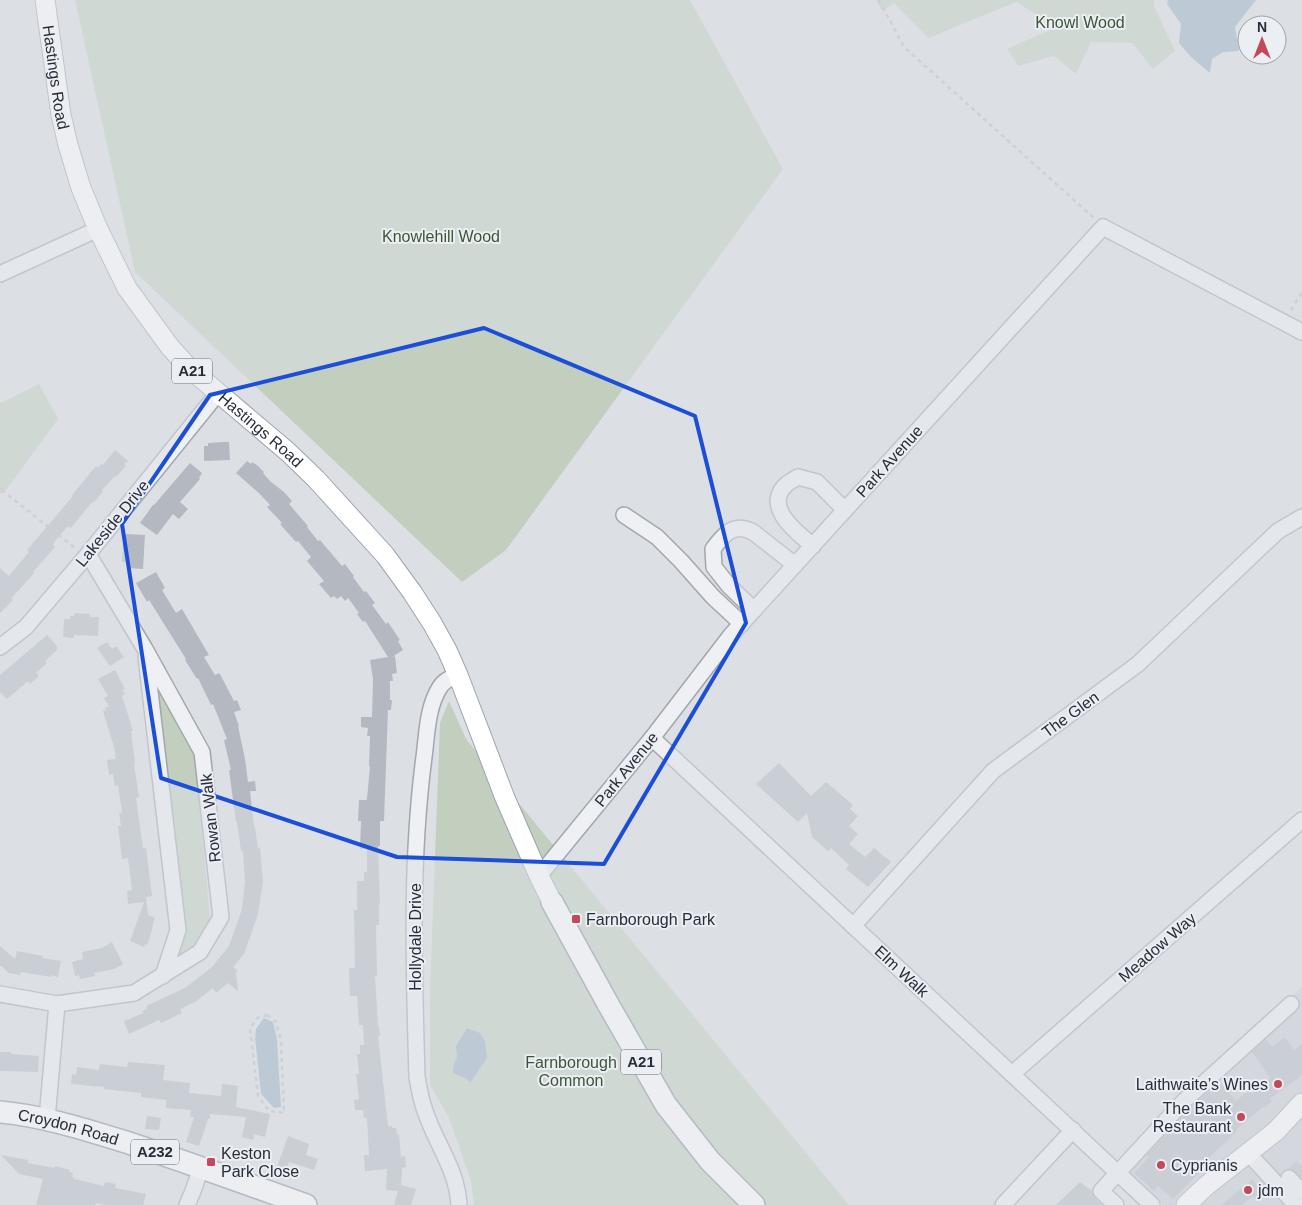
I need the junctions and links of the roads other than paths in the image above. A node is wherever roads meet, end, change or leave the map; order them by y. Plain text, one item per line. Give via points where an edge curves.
1 (45, 0) edge
2 (98, 229) junction
3 (0, 274) edge
4 (1302, 332) edge
5 (218, 393) junction
6 (845, 510) junction
7 (624, 515) dead end
8 (1302, 517) edge
9 (813, 546) junction
10 (86, 556) junction
11 (795, 565) junction
12 (754, 610) junction
13 (742, 624) junction
14 (0, 648) edge
15 (145, 648) junction
16 (458, 674) junction
17 (652, 738) junction
18 (1302, 820) edge
19 (539, 876) junction
20 (552, 902) joint
21 (853, 926) junction
22 (163, 976) junction
23 (0, 994) edge
24 (57, 1004) junction
25 (1291, 1004) dead end
26 (1012, 1074) junction
27 (1302, 1104) edge
28 (0, 1112) edge
29 (47, 1119) junction
30 (1073, 1130) junction
31 (1248, 1153) junction
32 (201, 1168) junction
33 (1118, 1173) junction
34 (1287, 1180) junction
35 (1302, 1192) edge
36 (1142, 1202) edge
37 (187, 1205) edge
38 (306, 1205) edge
39 (460, 1205) edge
40 (754, 1205) edge
41 (1003, 1205) edge
42 (1116, 1205) edge
43 (1186, 1205) edge
44 (1296, 1205) edge

1 - 2 main road, Hastings Road / A21 via 68,145
2 - 3 street
2 - 5 main road, Hastings Road / A21 via 127,288 170,347
4 - 6 street, Park Avenue via 1104,227
5 - 10 street, Lakeside Drive
5 - 16 main road, Hastings Road / A21 via 316,479 384,555 432,623
6 - 9 street, Park Avenue
6 - 9 street via 816,482 798,478 779,494 779,509 789,525
7 - 13 street via 658,536
8 - 21 street, The Glen via 1278,531 1138,664 993,771
9 - 11 street, Park Avenue
10 - 14 street, Lakeside Drive via 26,627
10 - 15 street, Rowan Walk
11 - 12 street, Park Avenue
11 - 12 street via 746,528 734,529 722,537 713,549 714,567
12 - 13 street, Park Avenue
13 - 17 street, Park Avenue
15 - 22 street, Rowan Walk via 178,930
15 - 22 street, Rowan Walk via 202,752 221,917 200,952
16 - 19 main road, A21 via 505,798
16 - 39 street, Hollydale Drive via 444,681 429,713 419,794 414,973 419,1093 455,1177
17 - 19 street, Park Avenue
17 - 21 street, Elm Walk
18 - 26 street, Meadow Way
19 - 20 main road, A21
20 - 40 highway, A21 via 666,1105 710,1161
21 - 26 street, Elm Walk
22 - 24 street, Rowan Walk via 134,993
23 - 24 street
24 - 29 street
25 - 33 street via 1184,1101
26 - 30 street, Elm Walk
27 - 31 main road via 1276,1131
28 - 29 highway, Croydon Road / A232
29 - 32 highway, Croydon Road / A232
30 - 33 street, Elm Walk
30 - 41 street
31 - 34 street
31 - 43 main road
32 - 37 street
32 - 38 highway, Croydon Road / A232
33 - 36 street, Elm Walk
33 - 42 street via 1101,1191
34 - 35 street
34 - 44 street

